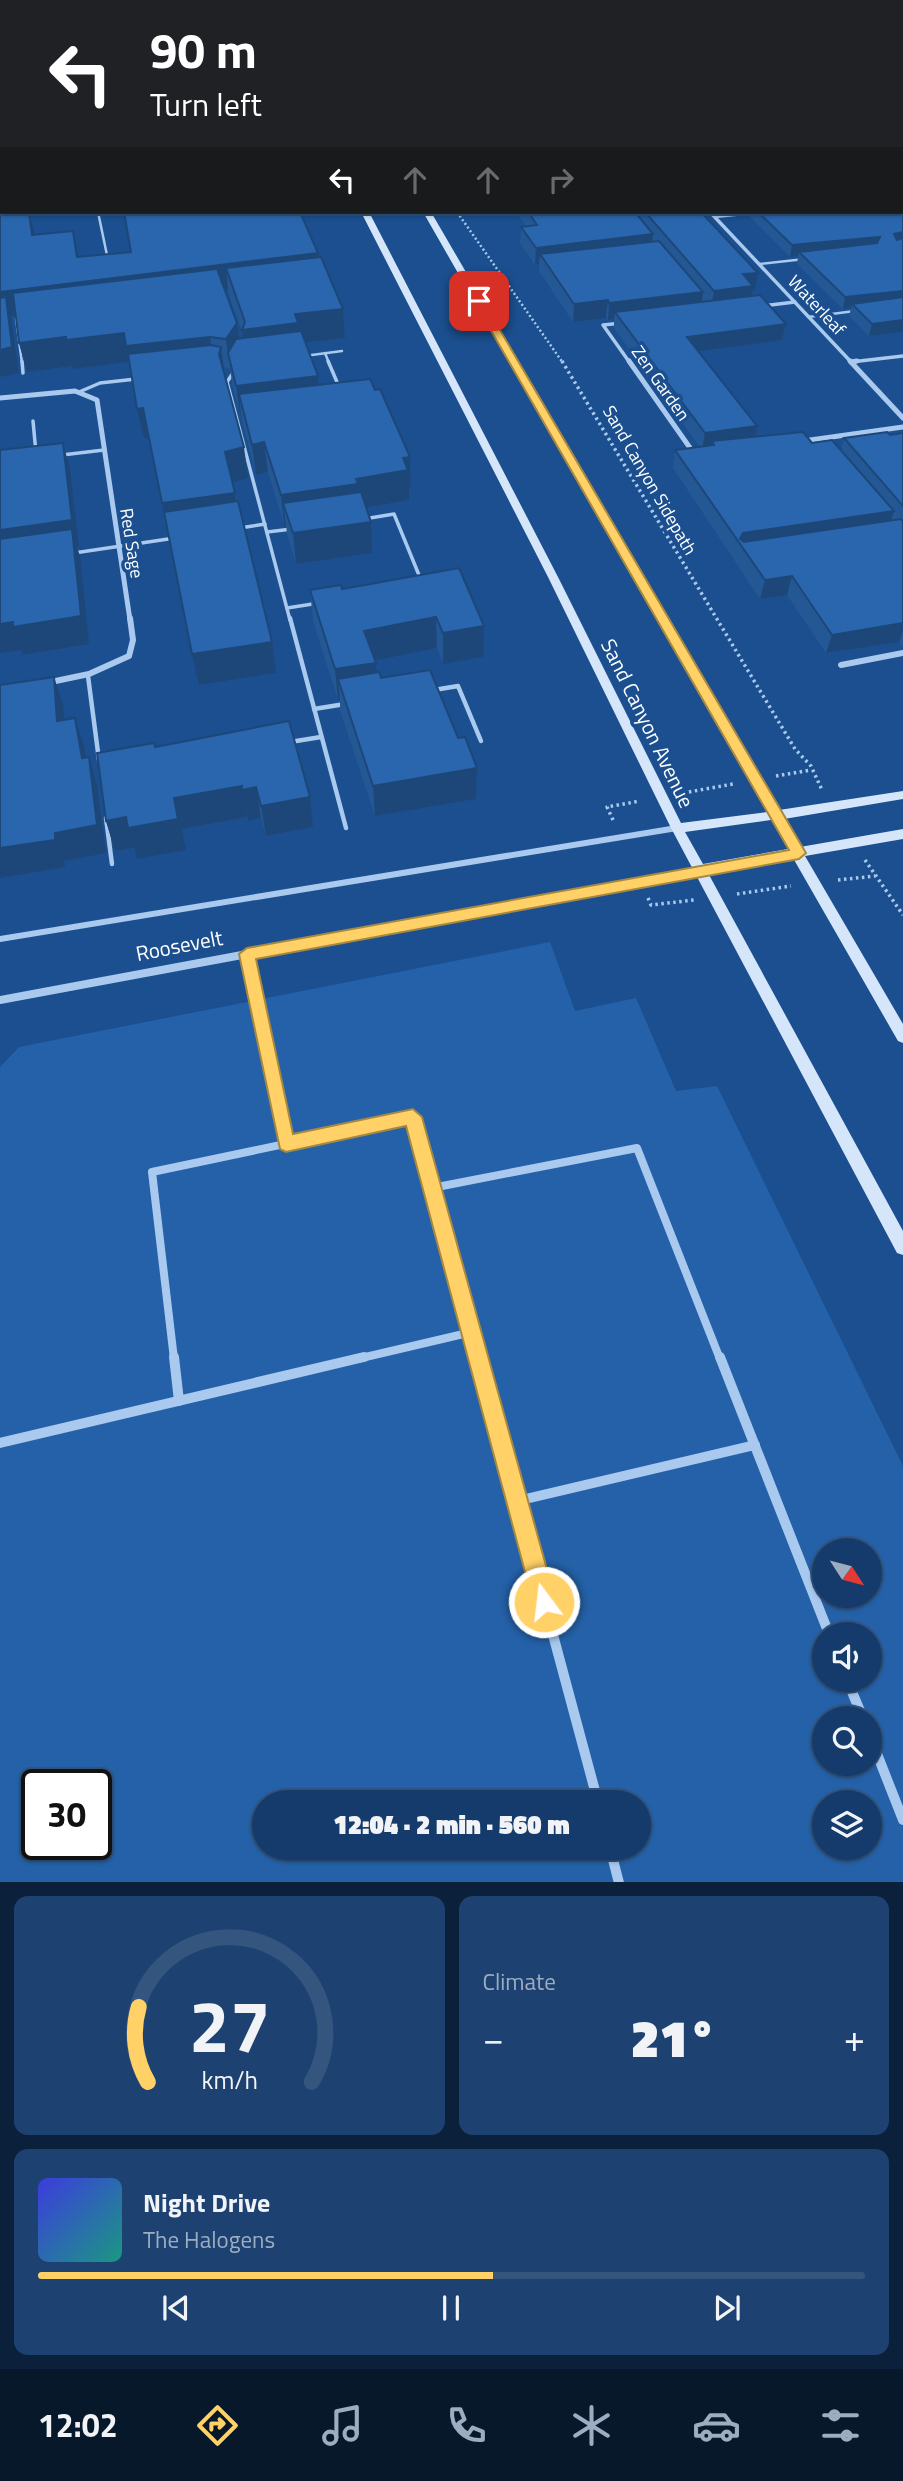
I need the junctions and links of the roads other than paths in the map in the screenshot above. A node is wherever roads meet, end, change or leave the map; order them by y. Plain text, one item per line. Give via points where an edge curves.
1 (98, 214) edge
2 (366, 214) edge
3 (428, 214) edge
4 (712, 214) edge
5 (745, 214) edge
6 (715, 217) junction
7 (810, 258) edge
8 (109, 263) edge
9 (759, 264) junction
10 (794, 302) junction
11 (758, 307) edge
12 (863, 310) edge
13 (808, 317) junction
14 (8, 319) edge
15 (630, 322) edge
16 (342, 351) dead end
17 (325, 353) junction
18 (300, 356) edge
19 (903, 356) edge
20 (851, 362) junction
21 (239, 364) edge
22 (224, 372) edge
23 (23, 373) edge
24 (233, 373) junction
25 (138, 379) edge
26 (79, 392) junction
27 (342, 396) edge
28 (0, 398) edge
29 (902, 416) edge
30 (33, 421) dead end
31 (903, 427) edge
32 (818, 439) junction
33 (791, 443) edge
34 (104, 450) junction
35 (827, 450) edge
36 (710, 454) edge
37 (50, 457) edge
38 (37, 458) edge
39 (356, 520) edge
40 (265, 524) junction
41 (306, 527) edge
42 (238, 528) edge
43 (267, 532) junction
44 (185, 536) edge
45 (119, 547) junction
46 (66, 554) edge
47 (424, 588) edge
48 (328, 602) edge
49 (287, 608) junction
50 (903, 653) edge
51 (841, 665) dead end
52 (88, 676) junction
53 (38, 684) edge
54 (432, 690) edge
55 (353, 703) edge
56 (314, 709) junction
57 (321, 737) junction
58 (481, 741) dead end
59 (280, 744) edge
60 (100, 774) edge
61 (903, 795) edge
62 (105, 812) edge
63 (775, 816) junction
64 (345, 828) dead end
65 (677, 828) junction
66 (903, 834) edge
67 (799, 853) junction
68 (112, 864) dead end
69 (699, 870) junction
70 (0, 939) edge
71 (247, 954) junction
72 (0, 1000) edge
73 (903, 1037) edge
74 (286, 1144) junction
75 (432, 1188) junction
76 (903, 1247) edge
77 (472, 1332) junction
78 (179, 1401) junction
79 (0, 1443) edge
80 (755, 1445) junction
81 (517, 1502) junction
82 (825, 1622) edge
83 (882, 1767) edge
84 (595, 1790) edge
85 (903, 1820) edge
86 (614, 1860) edge
87 (620, 1882) edge

1 - 8 lane
2 - 65 main road, Sand Canyon Avenue
3 - 63 main road
4 - 6 street, Waterleaf
5 - 6 lane
6 - 9 street, Waterleaf
7 - 9 lane
9 - 10 street, Waterleaf
10 - 11 street
10 - 13 street, Waterleaf
12 - 13 lane
13 - 20 street, Waterleaf
14 - 23 lane via 16,318
15 - 36 street, Zen Garden via 603,325 696,456
16 - 17 lane
17 - 18 lane
17 - 27 lane
19 - 20 street
20 - 29 street, Waterleaf
21 - 24 lane
22 - 24 lane
24 - 40 lane via 228,382
25 - 26 lane via 100,383
26 - 28 street
26 - 34 street, Red Sage via 97,400
30 - 38 lane
31 - 32 street
32 - 33 street
32 - 35 street
34 - 37 lane
34 - 45 street, Red Sage
39 - 47 lane via 394,514
40 - 42 lane
40 - 43 lane
41 - 43 lane
43 - 49 lane
44 - 45 lane
45 - 46 lane
45 - 52 street, Red Sage via 133,640 129,656
48 - 49 lane
49 - 56 lane
50 - 51 street
52 - 53 street, Red Sage
52 - 60 lane
54 - 58 lane via 458,686
55 - 56 lane
56 - 57 lane
57 - 59 lane
57 - 64 lane
61 - 63 main road, Roosevelt
62 - 68 lane
63 - 65 main road, Roosevelt
63 - 67 main road
65 - 69 main road, Sand Canyon Avenue
65 - 70 street, Roosevelt
66 - 67 main road, Roosevelt
67 - 69 main road, Roosevelt
67 - 73 main road
69 - 71 street, Roosevelt
69 - 76 main road, Sand Canyon Avenue
71 - 72 street, Roosevelt
71 - 74 street
74 - 75 street via 413,1117
74 - 78 street via 152,1172
75 - 77 street
75 - 80 street via 637,1148
77 - 78 street
77 - 81 street
78 - 79 street
80 - 81 street
80 - 82 street
81 - 84 street
83 - 85 street
86 - 87 street

